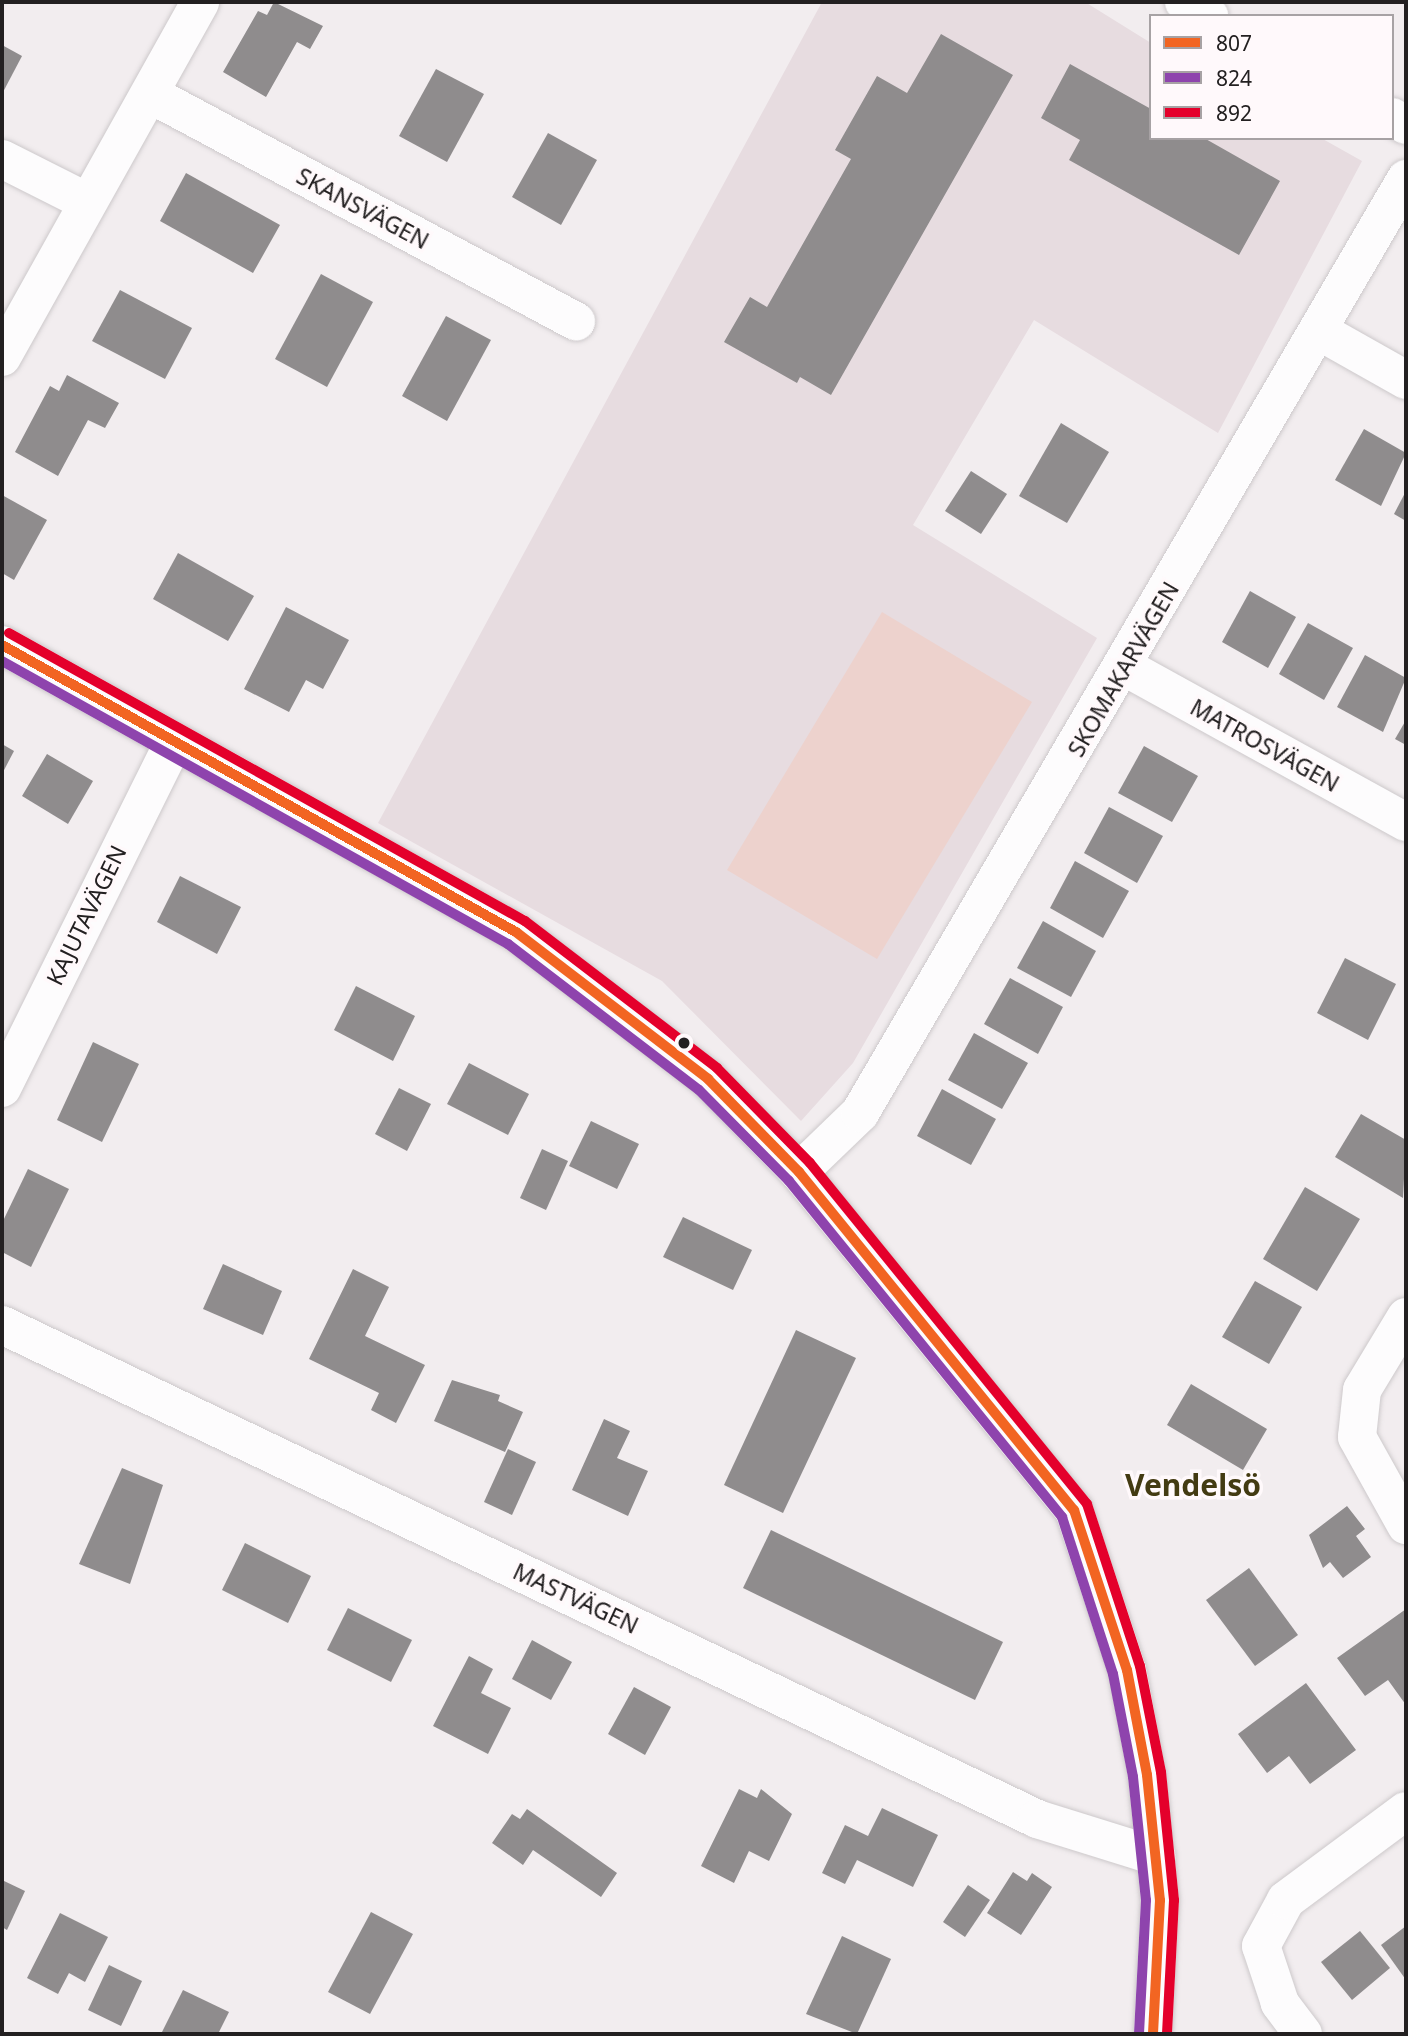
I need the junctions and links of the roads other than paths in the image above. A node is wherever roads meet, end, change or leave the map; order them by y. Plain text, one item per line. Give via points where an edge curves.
1 (200, 2) edge
2 (1184, 2) edge
3 (1205, 14) edge
4 (150, 94) junction
5 (2, 159) edge
6 (1406, 179) edge
7 (87, 202) junction
8 (576, 321) dead end
9 (1319, 331) junction
10 (5, 342) edge
11 (1406, 380) edge
12 (2, 645) edge
13 (1125, 667) junction
14 (165, 758) junction
15 (1406, 822) edge
16 (2, 1088) edge
17 (799, 1172) junction
18 (1406, 1317) edge
19 (2, 1325) edge
20 (1406, 1525) edge
21 (1406, 1811) edge
22 (1156, 1856) junction
23 (1153, 2034) edge
24 (1303, 2034) edge

1 - 4 street
2 - 3 street
4 - 7 street
4 - 8 street, SKANSVÄGEN
5 - 7 street
6 - 9 street, SKOMAKARVÄGEN
7 - 10 street
9 - 11 street
9 - 13 street, SKOMAKARVÄGEN
12 - 14 street
13 - 15 street, MATROSVÄGEN
13 - 17 street, SKOMAKARVÄGEN via 860,1113
14 - 16 street, KAJUTAVÄGEN
14 - 17 street via 516,932 708,1079
17 - 22 street via 1074,1510 1127,1670
18 - 20 street via 1362,1390 1357,1437
19 - 22 street, MASTVÄGEN via 1037,1819
21 - 24 street via 1286,1900 1261,1946 1280,2003
22 - 23 street

